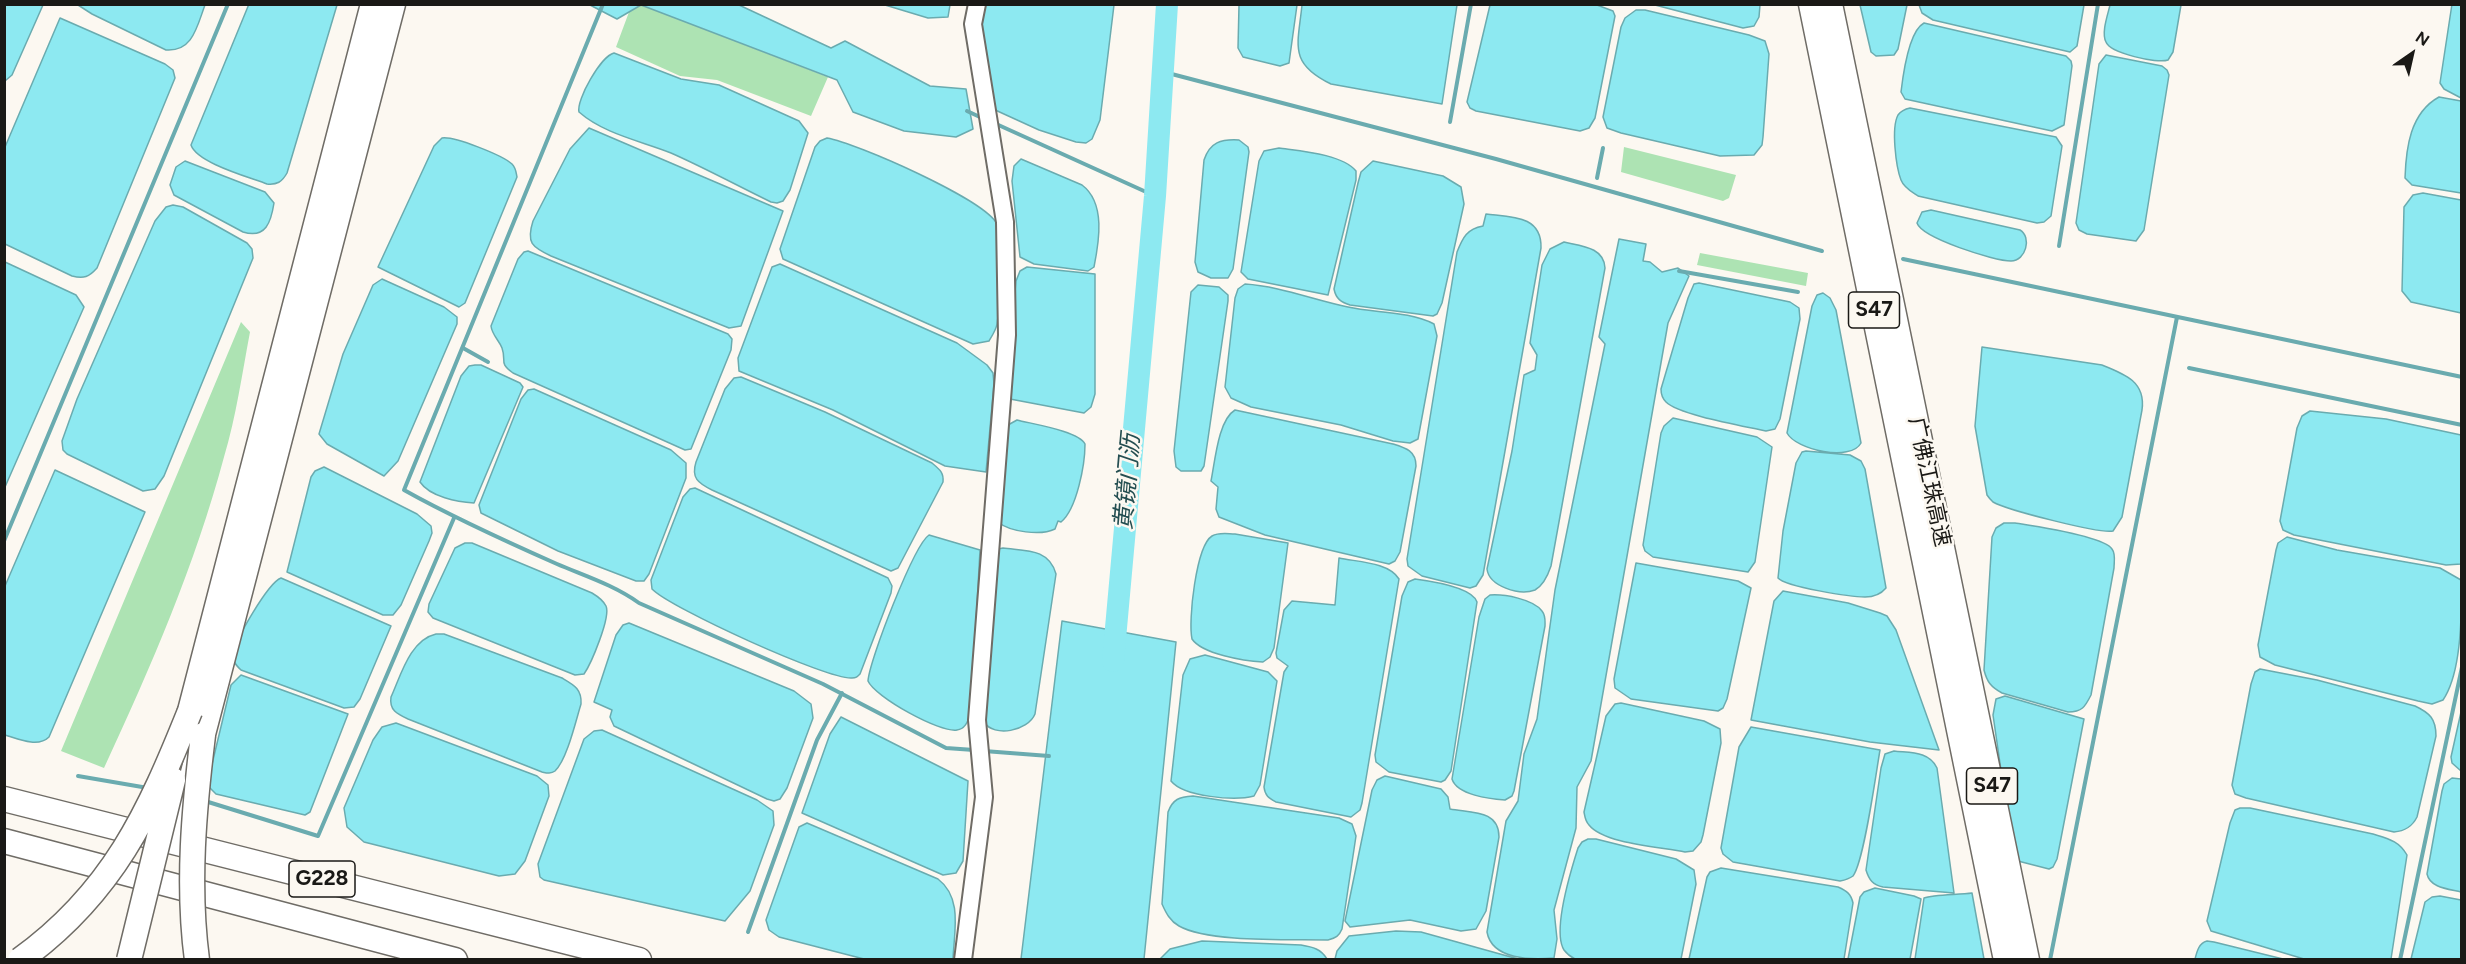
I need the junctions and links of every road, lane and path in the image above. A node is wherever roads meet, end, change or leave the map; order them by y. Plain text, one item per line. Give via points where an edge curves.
1 (373, 4) edge
2 (393, 4) edge
3 (977, 4) edge
4 (1811, 4) edge
5 (1830, 4) edge
6 (239, 560) junction
7 (1947, 615) junction
8 (190, 711) junction
9 (203, 735) junction
10 (4, 799) edge
11 (4, 841) edge
12 (20, 960) edge
13 (129, 960) edge
14 (145, 960) edge
15 (197, 960) edge
16 (454, 960) edge
17 (639, 960) edge
18 (963, 960) edge
19 (2006, 960) edge
20 (2027, 960) edge

1 - 6 highway
2 - 6 highway
3 - 18 street via 974,24 1005,222 1007,335 977,720 984,796
4 - 7 highway, 广佛江珠高速 / S47
5 - 7 highway, 广佛江珠高速 / S47
6 - 8 highway
6 - 9 highway
7 - 19 highway, 广佛江珠高速 / S47
7 - 20 highway, 广佛江珠高速 / S47
8 - 12 highway, bridge via 166,771 126,848 76,912
8 - 13 highway, bridge
9 - 14 highway, bridge
9 - 15 highway, bridge via 193,848 192,924
10 - 17 highway, G228
11 - 16 highway, G228

